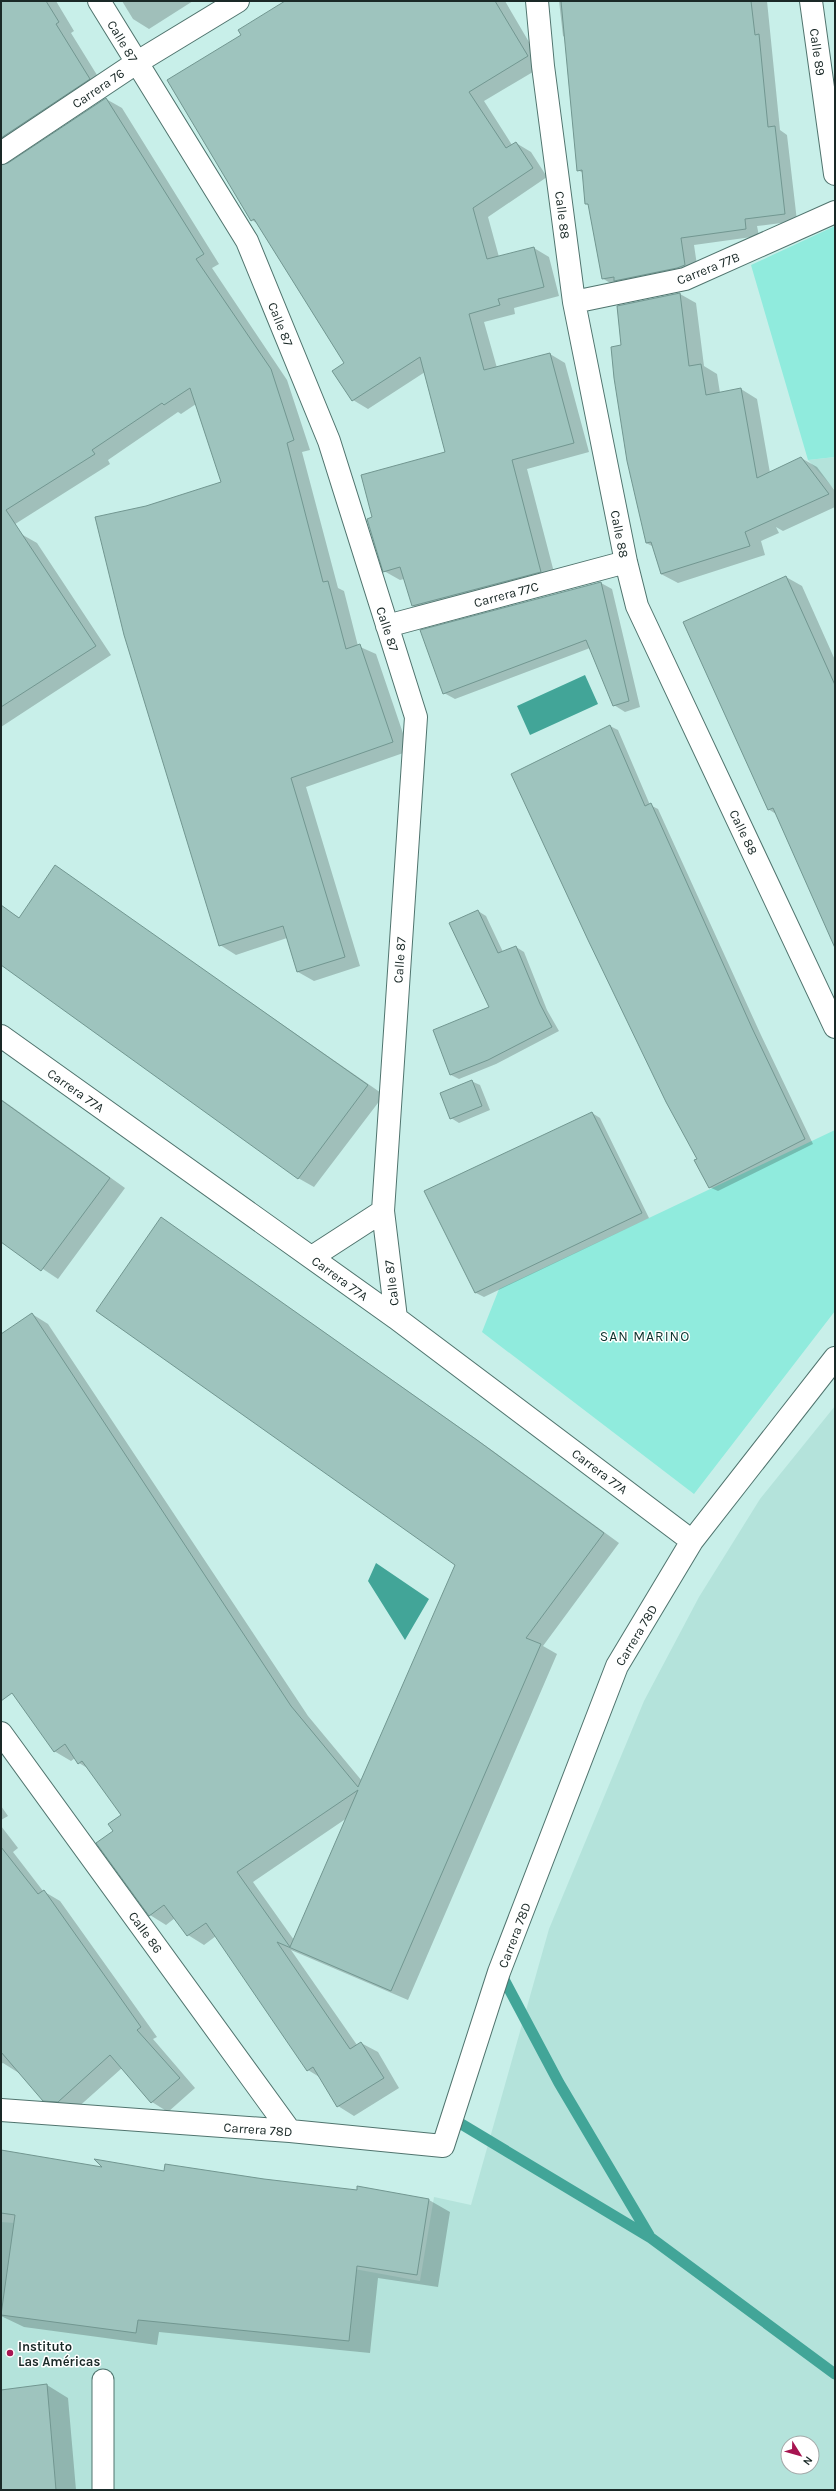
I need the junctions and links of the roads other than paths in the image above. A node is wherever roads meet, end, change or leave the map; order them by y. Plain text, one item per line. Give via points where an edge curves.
1 (99, 1) edge
2 (238, 1) edge
3 (537, 1) edge
4 (812, 1) edge
5 (136, 63) junction
6 (1, 153) edge
7 (835, 174) edge
8 (835, 212) edge
9 (574, 302) junction
10 (626, 562) junction
11 (387, 626) junction
12 (835, 1027) edge
13 (1, 1036) edge
14 (383, 1211) junction
15 (312, 1257) junction
16 (396, 1318) junction
17 (835, 1358) edge
18 (692, 1541) junction
19 (1, 1733) edge
20 (1, 2110) edge
21 (290, 2131) junction
22 (103, 2380) dead end
23 (103, 2490) edge

1 - 5 street, Calle 87
2 - 5 street, Carrera 76
3 - 9 street, Calle 88
4 - 7 street, Calle 89
5 - 6 street, Carrera 76
5 - 11 street, Calle 87 via 247,241 329,442
8 - 9 street, Carrera 77B via 685,280
9 - 10 street, Calle 88
10 - 11 street, Carrera 77C
10 - 12 street, Calle 88 via 637,606 648,634
11 - 14 street, Calle 87 via 416,717
13 - 15 street, Carrera 77A
14 - 15 street
14 - 16 street, Calle 87
15 - 16 street, Carrera 77A
16 - 18 street, Carrera 77A
17 - 18 street, Carrera 78D
18 - 21 street, Carrera 78D via 617,1666 500,1972 443,2146
19 - 21 street, Calle 86
20 - 21 street, Carrera 78D
22 - 23 lane

